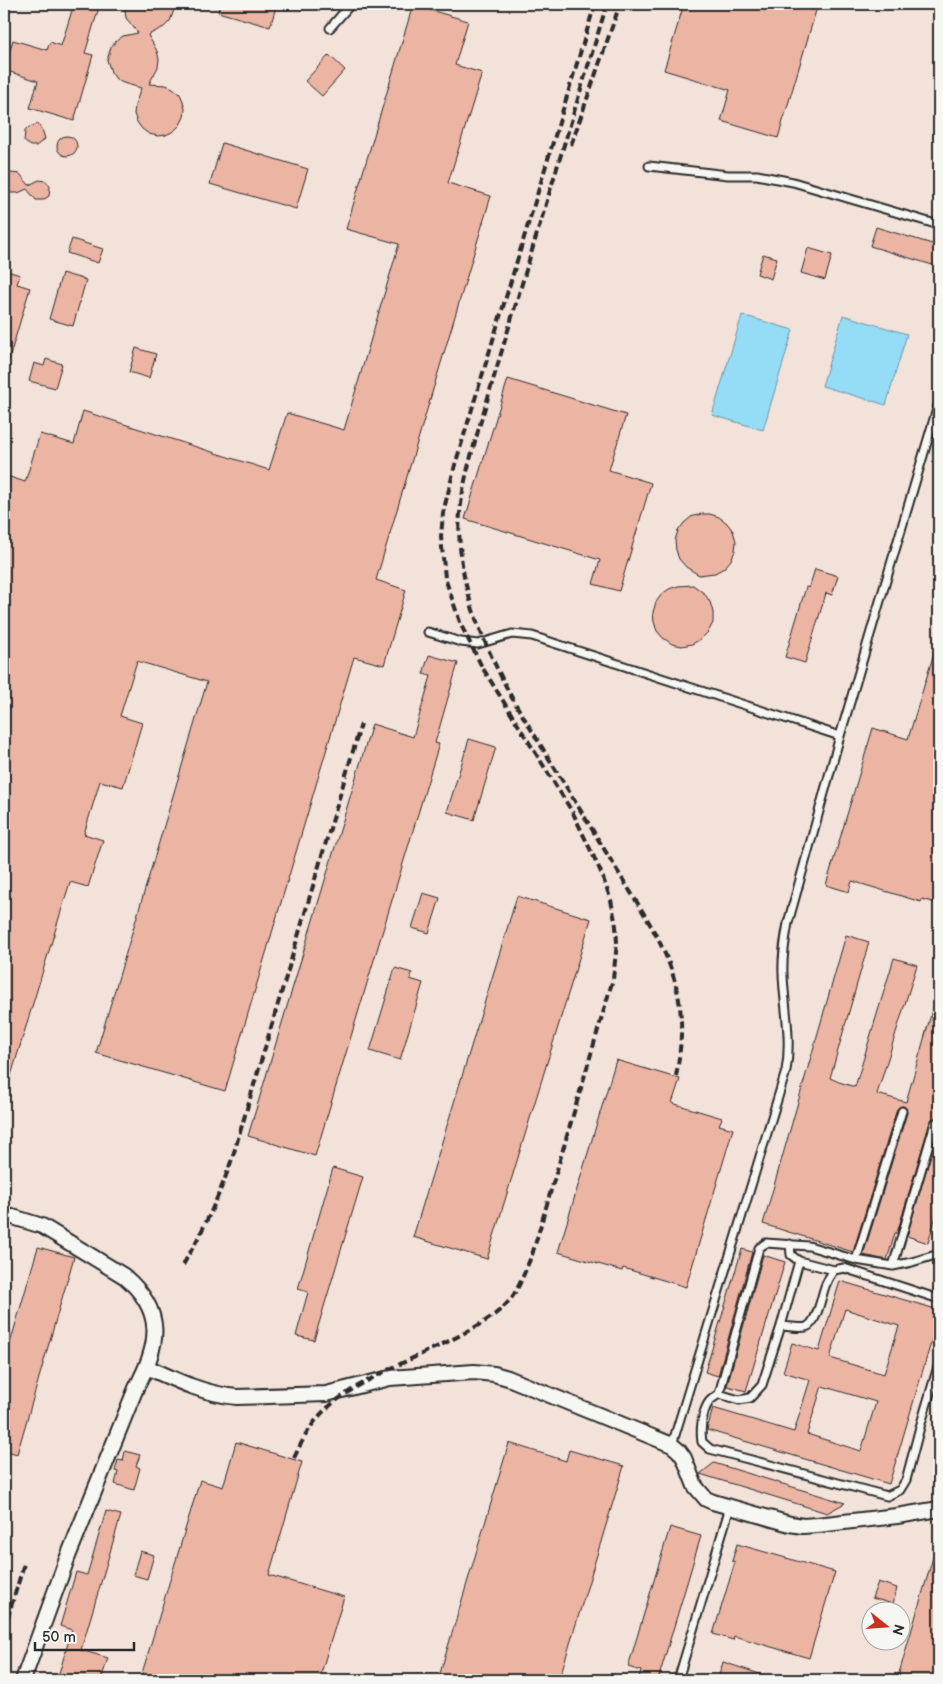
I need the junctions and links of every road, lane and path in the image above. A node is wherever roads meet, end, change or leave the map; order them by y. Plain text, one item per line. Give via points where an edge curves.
1 (351, 4) edge
2 (330, 28) dead end
3 (649, 166) dead end
4 (939, 225) edge
5 (939, 402) edge
6 (428, 632) dead end
7 (840, 736) junction
8 (902, 1111) dead end
9 (935, 1123) dead end
10 (4, 1217) edge
11 (790, 1244) junction
12 (939, 1254) edge
13 (856, 1260) junction
14 (799, 1261) junction
15 (893, 1266) junction
16 (834, 1270) junction
17 (939, 1299) edge
18 (781, 1326) junction
19 (939, 1363) edge
20 (147, 1367) junction
21 (719, 1394) junction
22 (672, 1445) junction
23 (730, 1507) junction
24 (939, 1509) edge
25 (23, 1680) edge
26 (678, 1680) edge

1 - 2 lane
3 - 4 lane via 756,175 793,182
5 - 7 lane
6 - 7 lane via 478,644 512,634 532,636
7 - 22 lane via 783,949 789,1055 786,1071
8 - 13 lane
9 - 15 lane
10 - 20 street via 42,1226 136,1286 151,1309 154,1322 153,1349
11 - 13 lane via 809,1246
11 - 14 lane via 791,1255
11 - 21 lane via 766,1243 759,1248
12 - 15 lane
13 - 15 lane
14 - 16 lane
14 - 18 lane
16 - 17 lane via 844,1268
16 - 18 lane via 812,1324 801,1328
18 - 21 lane via 762,1385 750,1398 739,1400
19 - 21 lane via 906,1480 900,1490 886,1496 710,1449 702,1442 701,1432 710,1401
20 - 22 street via 197,1389 238,1397 326,1394 390,1378 474,1372 494,1374
20 - 25 street via 66,1558
22 - 23 street via 684,1458 700,1494
23 - 24 street via 803,1526
23 - 26 lane

